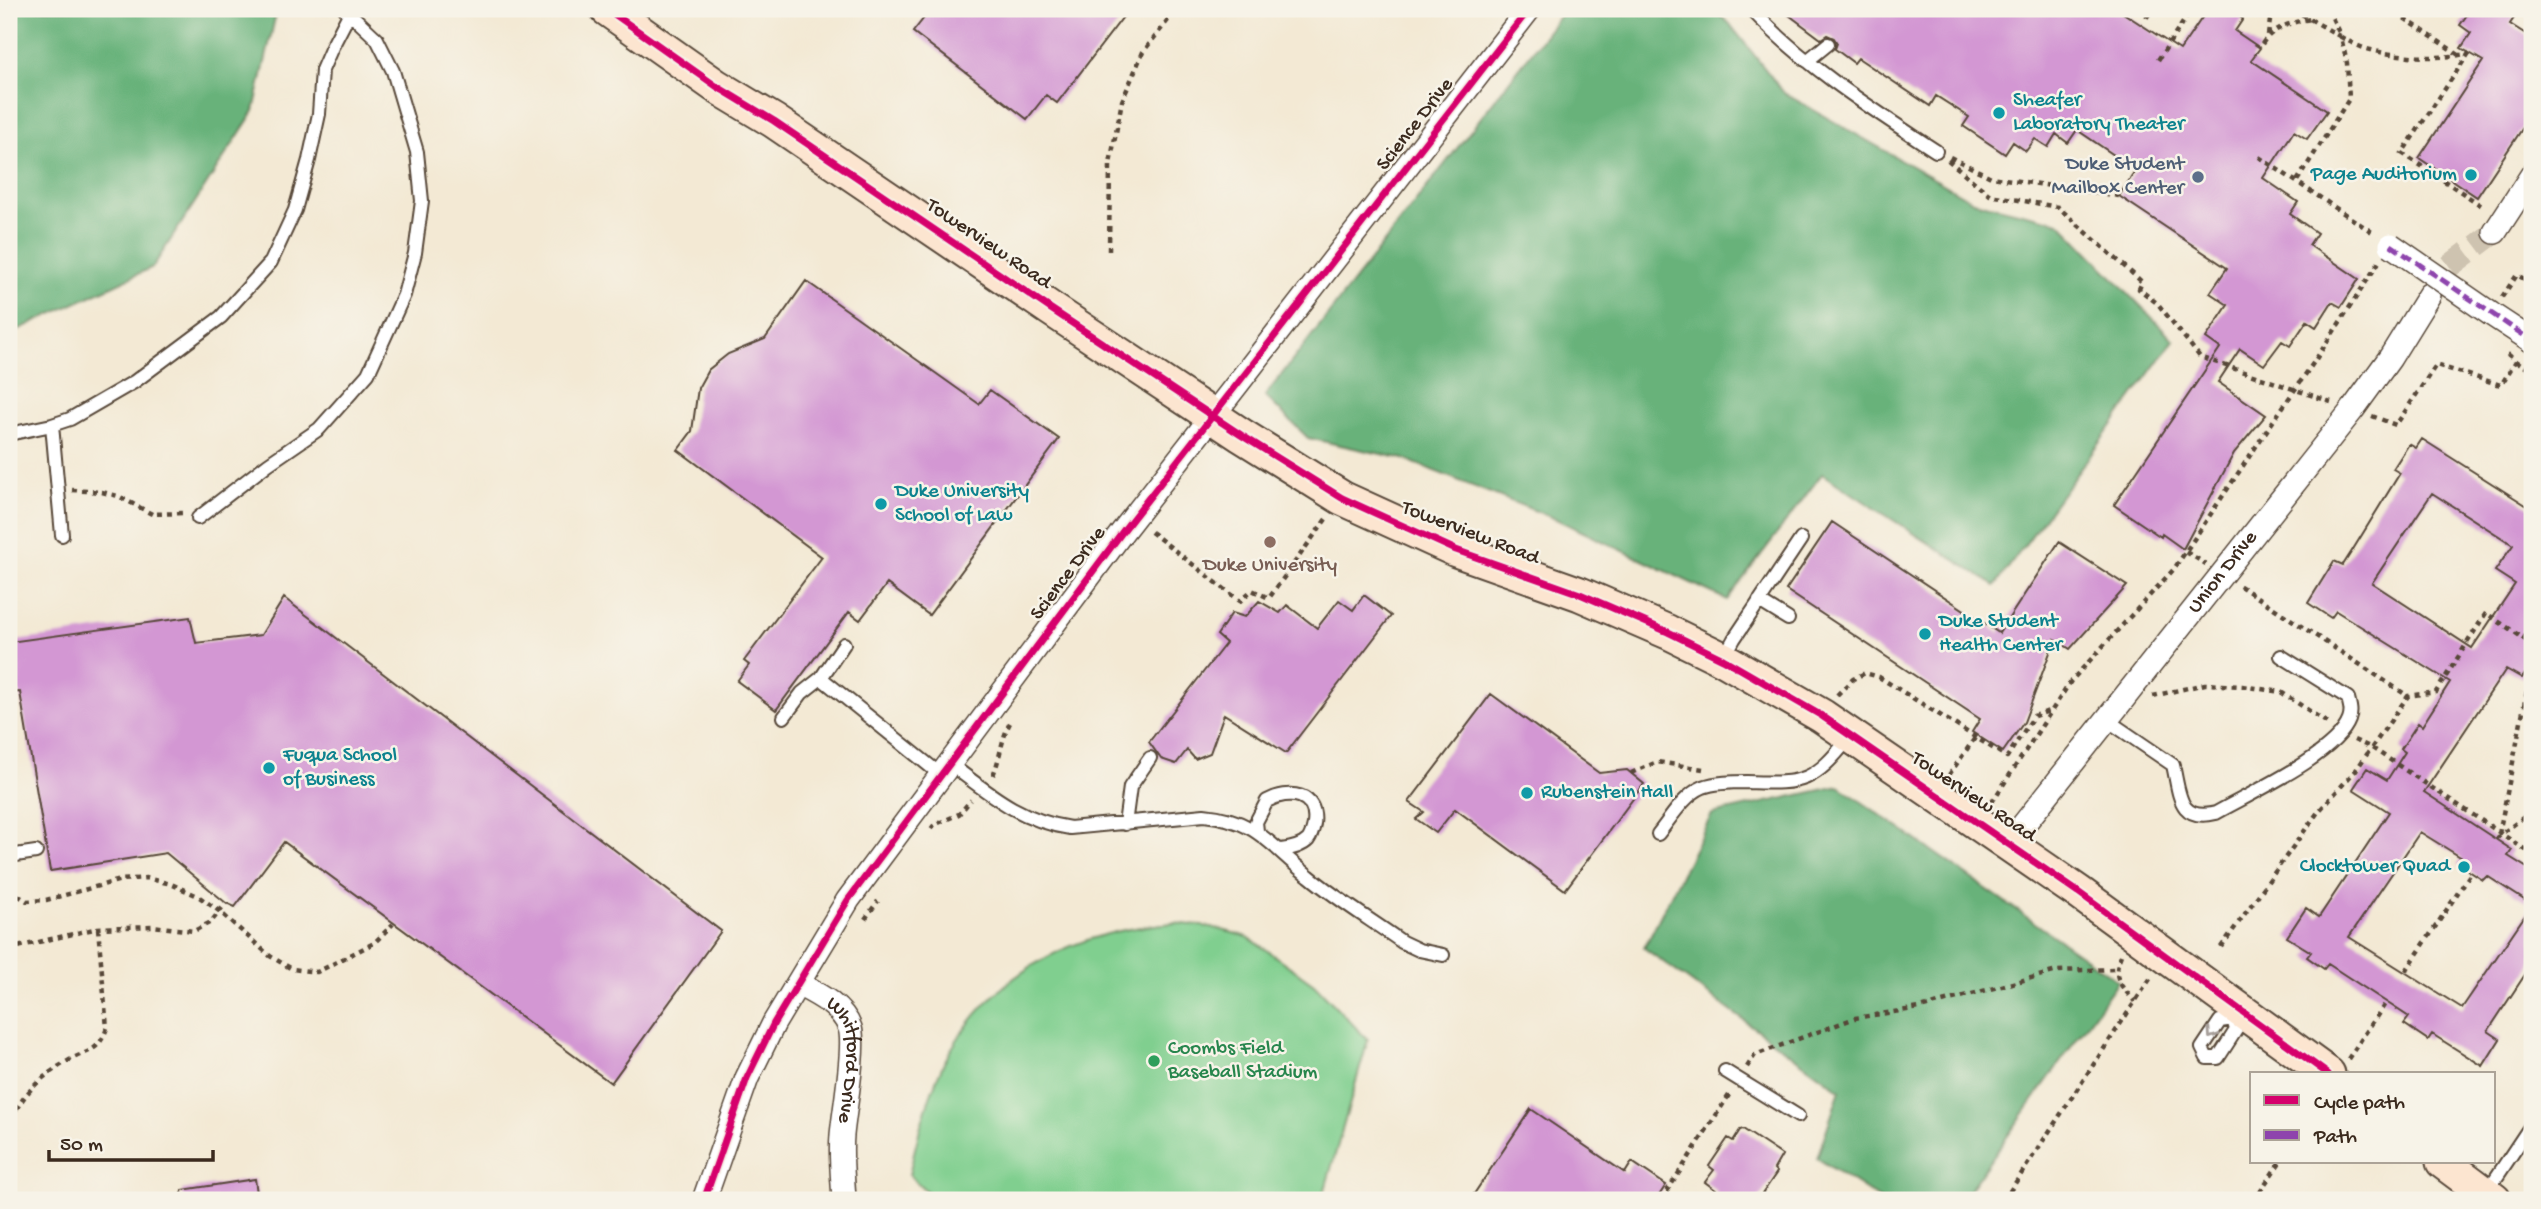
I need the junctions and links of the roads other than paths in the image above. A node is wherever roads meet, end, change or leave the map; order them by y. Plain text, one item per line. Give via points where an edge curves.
1 (607, 9) edge
2 (1529, 9) edge
3 (1751, 9) edge
4 (347, 12) edge
5 (1828, 44) dead end
6 (1807, 61) junction
7 (1936, 151) road end
8 (2532, 175) edge
9 (2499, 226) tunnel mouth
10 (2391, 244) road end
11 (2429, 295) tunnel mouth
12 (2532, 341) edge
13 (1212, 416) junction
14 (51, 425) junction
15 (9, 434) edge
16 (198, 518) road end
17 (62, 535) dead end
18 (1801, 539) dead end
19 (1759, 601) junction
20 (1787, 619) dead end
21 (844, 644) dead end
22 (2281, 656) dead end
23 (1723, 659) junction
24 (821, 678) junction
25 (784, 717) dead end
26 (2107, 720) junction
27 (1851, 736) junction
28 (1150, 758) dead end
29 (945, 769) junction
30 (1125, 824) junction
31 (1257, 831) junction
32 (1658, 834) dead end
33 (2009, 843) junction
34 (1281, 850) junction
35 (36, 852) dead end
36 (9, 856) edge
37 (1443, 956) dead end
38 (798, 984) junction
39 (2236, 1015) junction
40 (2337, 1068) edge
41 (1726, 1071) dead end
42 (1798, 1116) dead end
43 (2532, 1124) edge
44 (2447, 1164) edge
45 (2489, 1197) edge
46 (704, 1200) edge
47 (844, 1200) edge

1 - 13 street, Towerview Road
2 - 13 street, Science Drive
3 - 6 lane
4 - 14 lane via 322,71 319,114 295,210 271,262 221,317 134,382
4 - 16 lane via 377,39 393,71 417,152 422,201 404,295 369,374 319,429
5 - 6 lane
6 - 7 lane
8 - 9 street
10 - 12 street, bridge
11 - 26 street, Union Drive via 2353,409
13 - 23 street, Towerview Road via 1342,498 1456,550 1580,594
13 - 29 street, Science Drive
14 - 15 lane
14 - 17 lane
18 - 19 lane
19 - 20 lane
19 - 23 lane
21 - 24 lane
22 - 26 lane via 2348,698 2349,720 2322,752 2216,813 2190,814 2183,805 2173,765
23 - 27 street, Towerview Road
24 - 25 lane
24 - 29 lane
26 - 33 street, Union Drive
27 - 32 lane via 1812,776 1702,788 1688,797
27 - 33 street, Towerview Road
28 - 30 lane via 1130,787
29 - 30 lane via 1033,820 1070,828
29 - 38 street, Science Drive via 848,900
30 - 31 lane via 1204,815 1226,817
31 - 34 lane
31 - 34 lane via 1256,822 1267,801 1285,793 1307,800 1313,810 1312,833 1301,845
33 - 39 street, Towerview Road via 2165,956
34 - 37 lane via 1307,875 1402,942
35 - 36 lane
38 - 46 street, Science Drive via 747,1078
38 - 47 street, Whitford Drive via 843,1015 850,1030 842,1137
39 -> 39 lane via 2220,1021 2202,1048 2205,1061 2218,1058 2236,1030
39 - 40 street, Towerview Road
41 - 42 lane
43 - 45 lane
44 - 45 street

